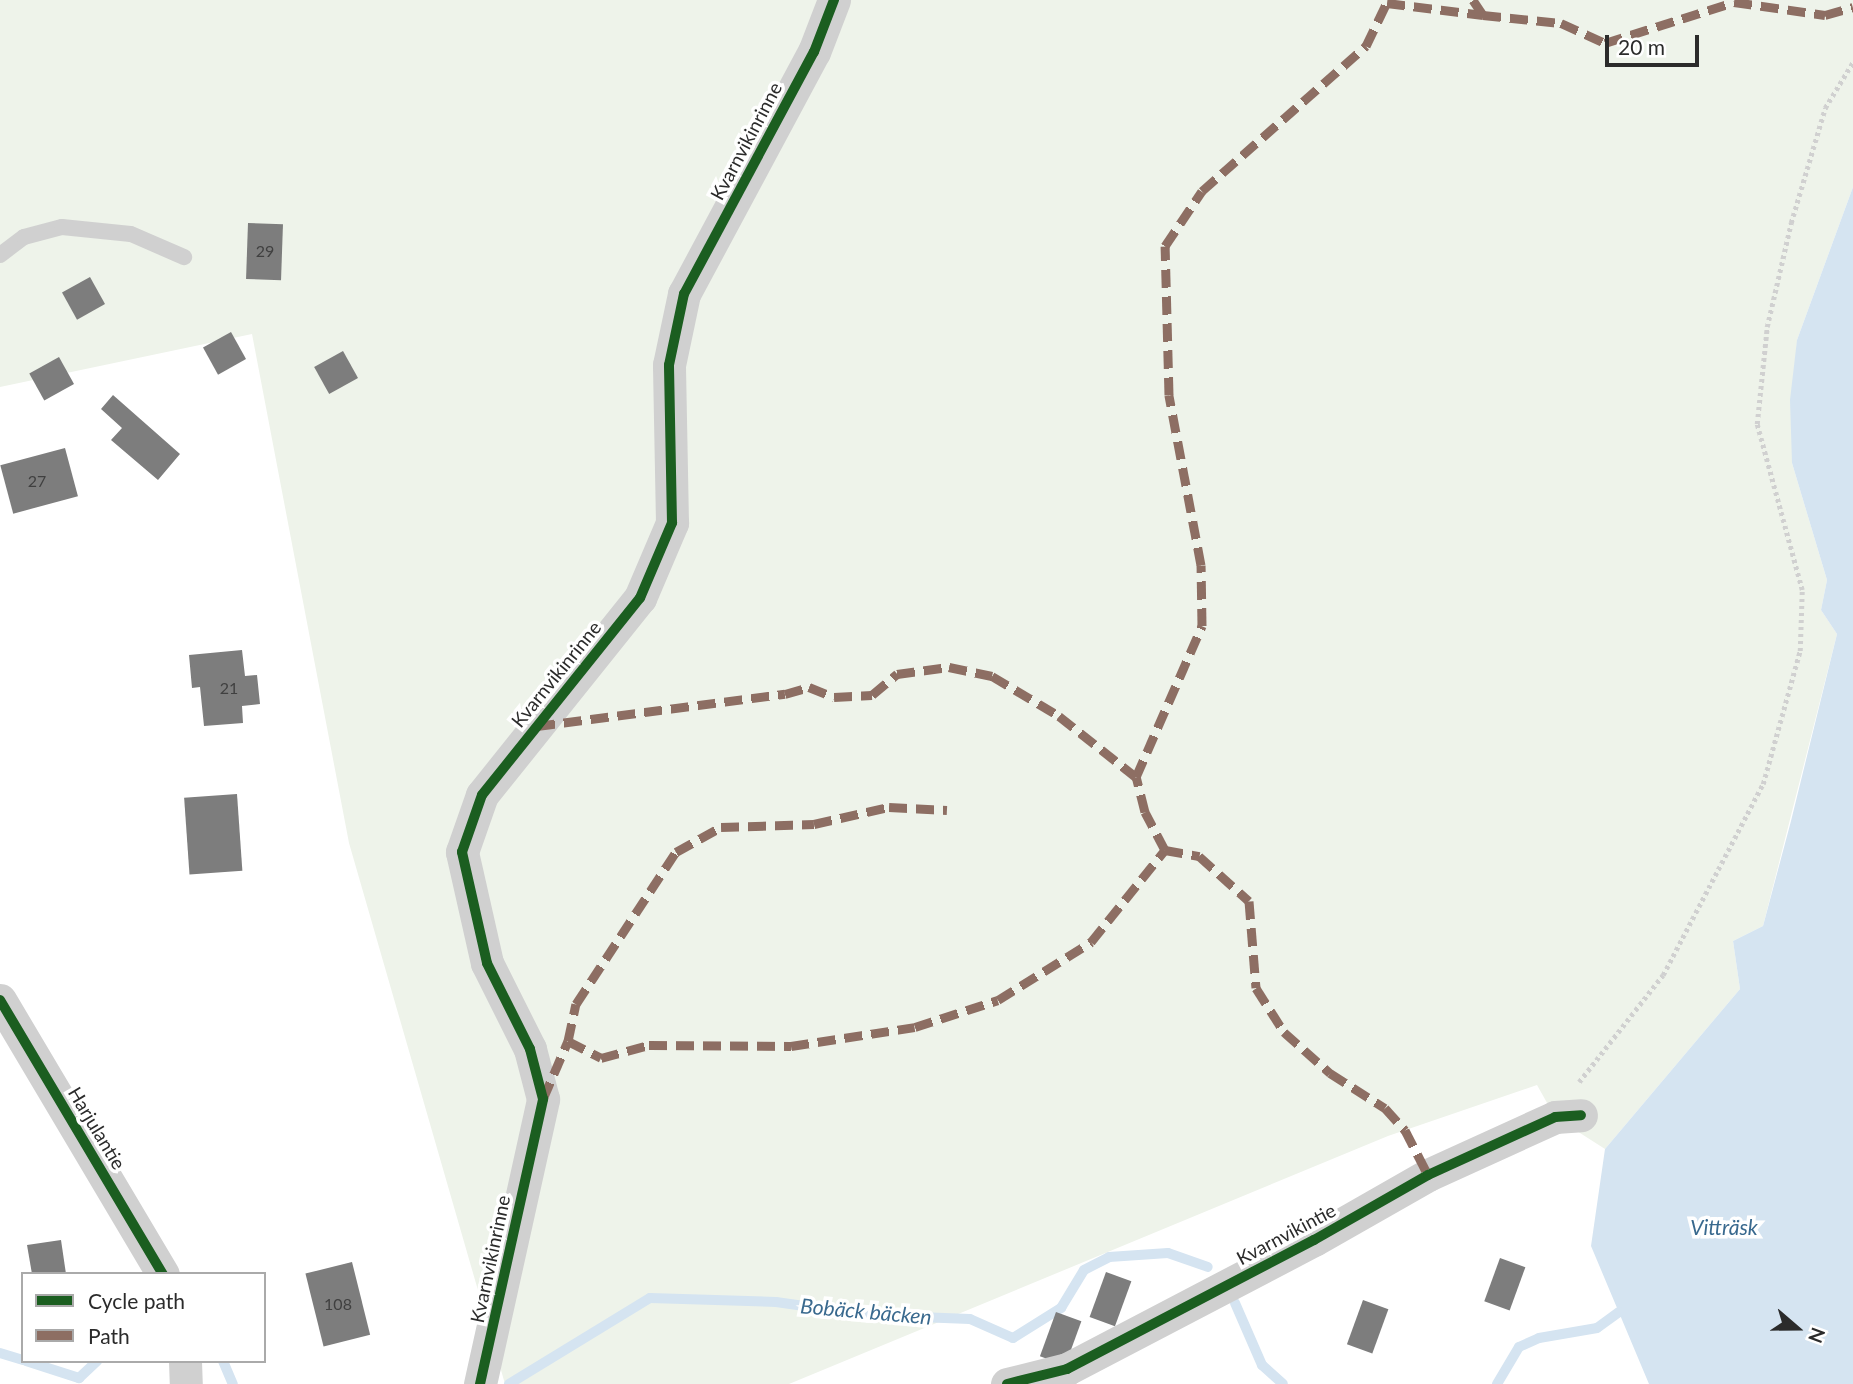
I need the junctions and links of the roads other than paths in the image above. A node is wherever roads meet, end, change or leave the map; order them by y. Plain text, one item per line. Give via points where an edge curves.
1 (834, 0) edge
2 (0, 255) edge
3 (184, 257) dead end
4 (0, 1000) edge
5 (1568, 1116) road end
6 (162, 1272) edge
7 (185, 1363) edge
8 (186, 1384) edge
9 (480, 1384) edge
10 (1007, 1384) edge

1 - 9 street, Kvarnvikinrinne via 814,52 684,294 669,365 672,523 640,598 482,795 462,852 487,963 530,1049 543,1100
2 - 3 lane via 24,237 62,227 131,234
4 - 6 street, Harjulantie
5 - 10 street, Kvarnvikintie via 1427,1175 1314,1240 1067,1369
7 - 8 street

